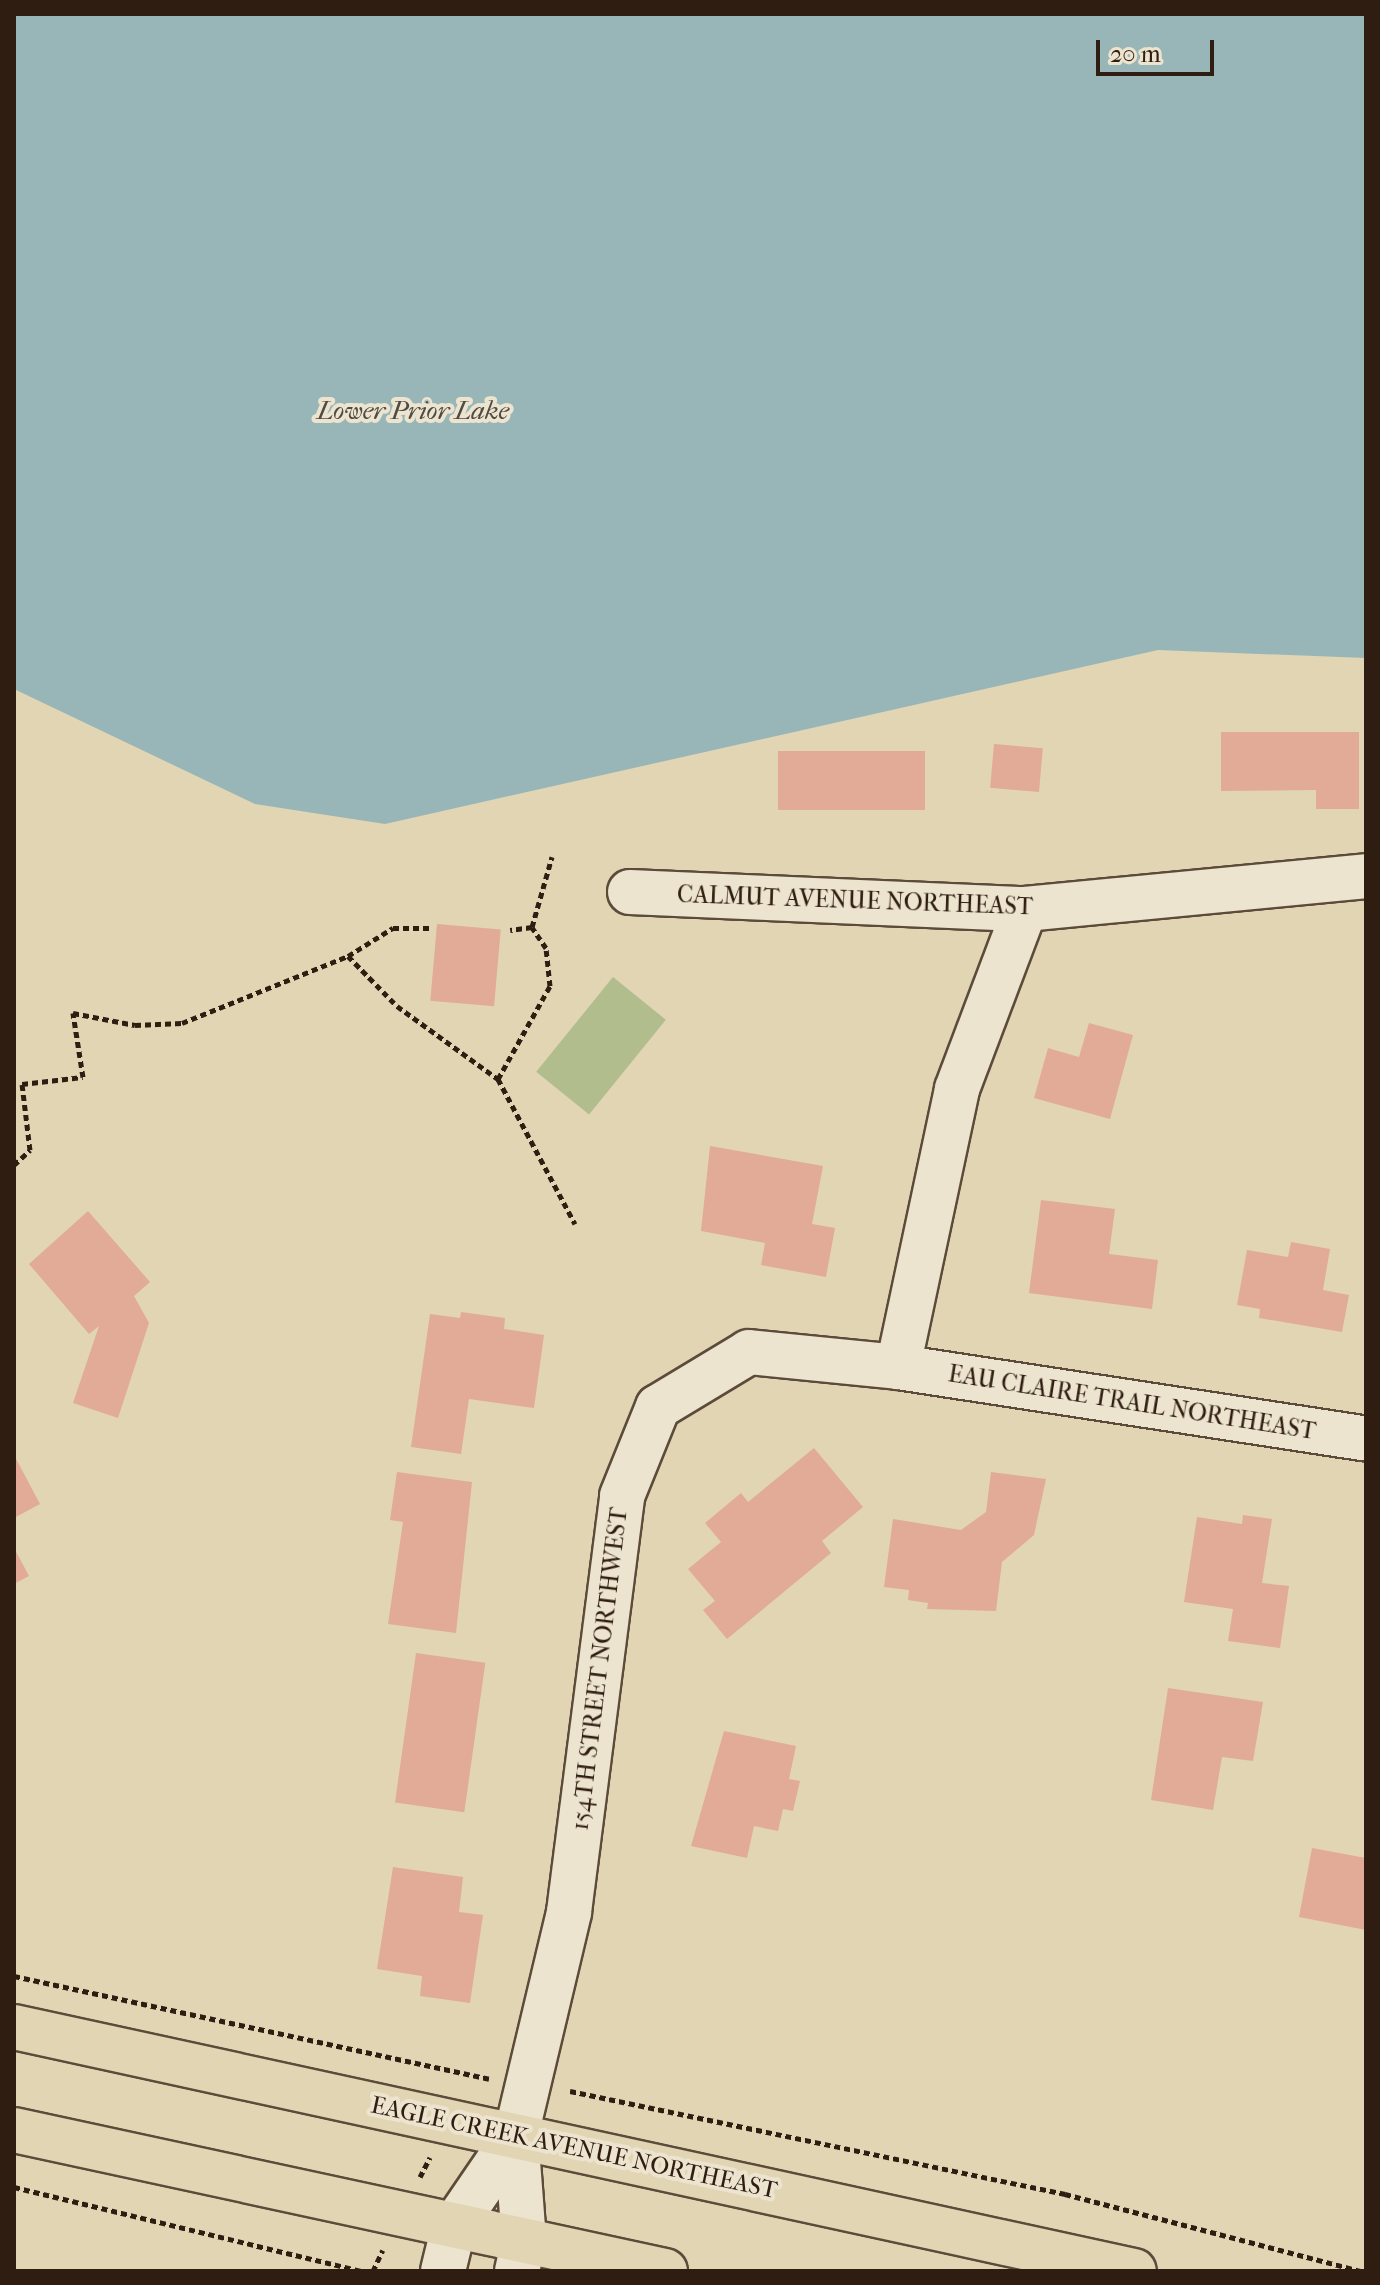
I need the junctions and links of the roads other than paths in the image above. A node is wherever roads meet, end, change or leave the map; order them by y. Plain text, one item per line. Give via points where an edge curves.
1 (1366, 876) edge
2 (630, 892) dead end
3 (1025, 909) junction
4 (898, 1367) junction
5 (1366, 1439) edge
6 (14, 2027) edge
7 (14, 2130) edge
8 (516, 2135) junction
9 (454, 2226) junction
10 (520, 2256) edge
11 (443, 2271) edge
12 (665, 2271) edge
13 (1134, 2271) edge

1 - 3 street, CALMUT AVENUE NORTHEAST
2 - 3 street, CALMUT AVENUE NORTHEAST
3 - 4 street via 957,1089
4 - 5 street, EAU CLAIRE TRAIL NORTHEAST
4 - 8 street, 154TH STREET NORTHWEST via 749,1352 658,1407 622,1496 569,1912
6 - 8 main road, EAGLE CREEK AVENUE NORTHEAST
7 - 9 main road
8 - 9 street, 154TH STREET NORTHWEST
8 - 10 street, 154TH STREET NORTHWEST
8 - 13 main road, EAGLE CREEK AVENUE NORTHEAST
9 - 10 main road
9 - 11 street, 154TH STREET NORTHWEST
10 - 12 main road

